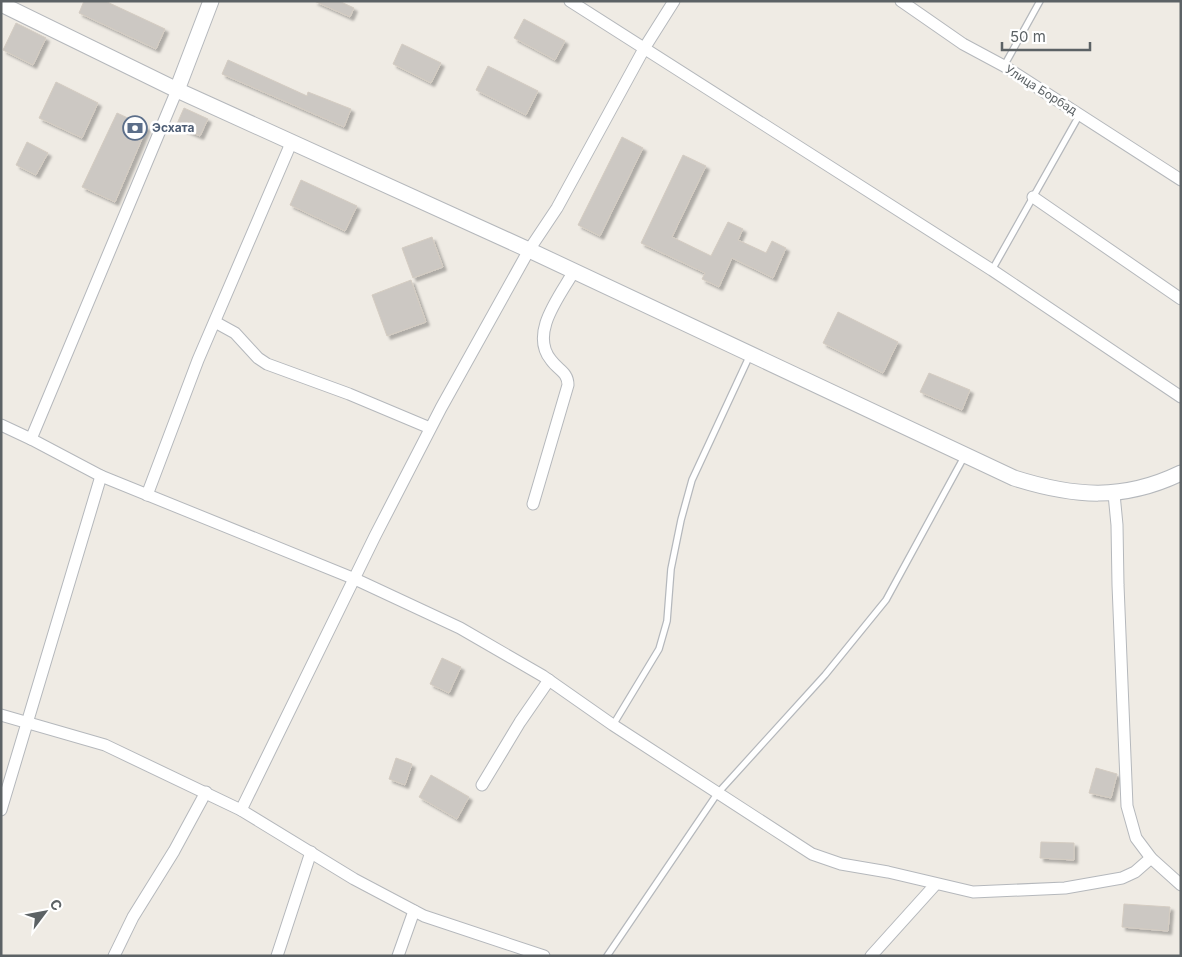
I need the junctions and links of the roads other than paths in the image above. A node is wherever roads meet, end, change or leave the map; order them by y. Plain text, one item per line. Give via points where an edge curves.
1 (211, 1) edge
2 (570, 1) edge
3 (674, 1) edge
4 (901, 1) edge
5 (1040, 1) edge
6 (1, 4) edge
7 (645, 47) junction
8 (1004, 66) junction
9 (178, 90) junction
10 (1080, 114) junction
11 (292, 141) junction
12 (1181, 180) edge
13 (1033, 197) junction
14 (529, 250) junction
15 (992, 270) junction
16 (574, 272) junction
17 (1181, 299) edge
18 (214, 322) junction
19 (750, 355) junction
20 (1181, 397) edge
21 (1, 425) edge
22 (430, 428) junction
23 (30, 439) junction
24 (965, 455) junction
25 (101, 476) junction
26 (1180, 476) edge
27 (1114, 494) junction
28 (147, 495) junction
29 (533, 504) dead end
30 (355, 579) junction
31 (549, 680) junction
32 (1, 715) edge
33 (27, 722) junction
34 (613, 725) junction
35 (482, 785) dead end
36 (206, 792) junction
37 (718, 794) junction
38 (2, 802) edge
39 (240, 810) junction
40 (311, 852) junction
41 (1151, 858) junction
42 (935, 885) junction
43 (1181, 885) edge
44 (414, 911) junction
45 (114, 956) edge
46 (277, 956) edge
47 (398, 956) edge
48 (544, 956) edge
49 (607, 956) edge
50 (871, 956) edge

1 - 9 street
2 - 7 street
3 - 7 street
4 - 8 street, Улица Борбад via 963,44
5 - 8 lane
6 - 9 street
7 - 14 street via 557,208
7 - 15 street
8 - 10 street, Улица Борбад
9 - 11 street
9 - 23 street
10 - 12 street, Улица Борбад
10 - 13 lane
11 - 14 street
11 - 18 street
13 - 15 lane
13 - 17 street
14 - 16 street
14 - 22 street
15 - 20 street
16 - 19 street
16 - 29 street via 543,332 544,350 563,371 568,385
18 - 22 street via 235,333 267,364
18 - 28 street
19 - 24 street
19 - 34 lane via 692,480 680,520 671,569 667,621 659,649
21 - 23 street
22 - 30 street
23 - 25 street
24 - 27 street via 1042,487 1076,493
24 - 37 lane via 886,600 825,675
25 - 28 street
25 - 33 street
26 - 27 street
27 - 41 street via 1127,806 1136,838
28 - 30 street
30 - 31 street via 460,628
30 - 39 street
31 - 34 street
31 - 35 street
32 - 33 street
33 - 36 street via 105,745
33 - 38 street
34 - 37 street
36 - 39 street
36 - 45 street via 174,852 133,917
37 - 42 street via 812,854 841,864
37 - 49 lane
39 - 40 street
40 - 44 street
40 - 46 street
41 - 42 street via 1122,878 1066,888 973,892
41 - 43 street
42 - 50 street
44 - 47 street
44 - 48 street

